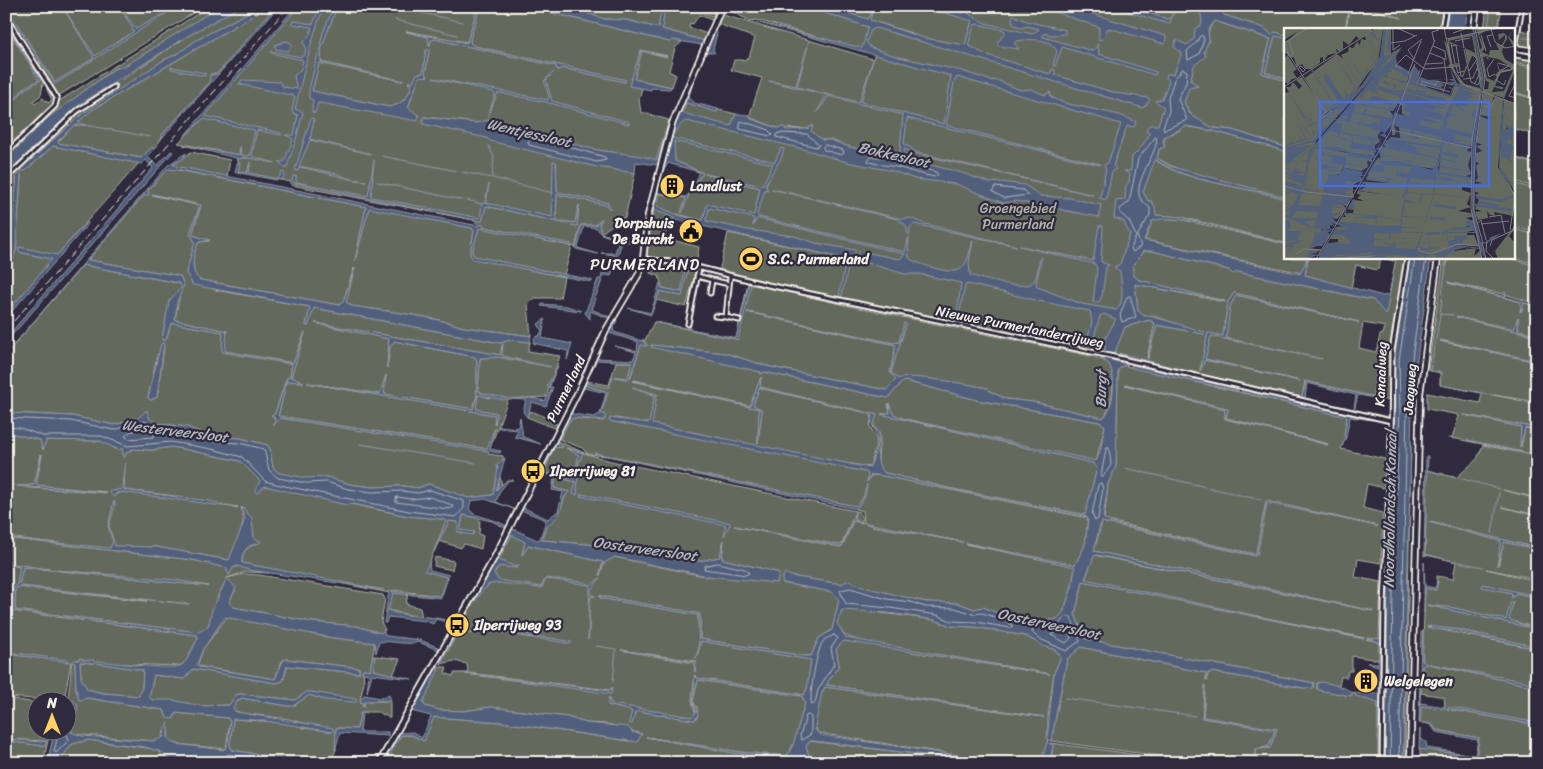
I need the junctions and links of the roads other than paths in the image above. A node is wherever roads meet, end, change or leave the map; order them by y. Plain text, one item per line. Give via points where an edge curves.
1 (722, 6) edge
2 (1446, 6) edge
3 (1477, 6) edge
4 (1522, 6) edge
5 (6, 17) edge
6 (1442, 28) edge
7 (1474, 28) edge
8 (1516, 40) edge
9 (1516, 51) edge
10 (1537, 51) edge
11 (1516, 52) edge
12 (1537, 58) edge
13 (114, 87) dead end
14 (6, 153) edge
15 (8, 172) edge
16 (643, 259) junction
17 (1407, 259) edge
18 (1438, 259) edge
19 (699, 268) junction
20 (697, 276) junction
21 (730, 277) junction
22 (712, 280) junction
23 (729, 284) junction
24 (710, 293) dead end
25 (715, 316) dead end
26 (726, 317) junction
27 (739, 320) dead end
28 (688, 324) dead end
29 (1391, 421) junction
30 (379, 763) edge
31 (1382, 763) edge
32 (1410, 763) edge

1 - 16 street, Purmerland via 672,124 652,200
2 - 6 street
3 - 7 street
4 - 8 street
5 - 14 street via 57,98 55,106
9 - 10 street
11 - 12 street
13 - 15 street via 77,111
16 - 19 street, Nieuwe Purmerlanderrijweg
16 - 30 street, Purmerland via 638,278 613,318 508,528
17 - 29 street, Kanaalweg via 1392,351
18 - 32 street, Jaagweg via 1420,394
19 - 20 street
19 - 21 street, Nieuwe Purmerlanderrijweg
20 - 22 street
20 - 28 street
21 - 23 street
21 - 29 street, Nieuwe Purmerlanderrijweg via 1114,358
22 - 23 street
22 - 24 street
23 - 26 street
25 - 26 street
26 - 27 street
29 - 31 street, Kanaalweg

